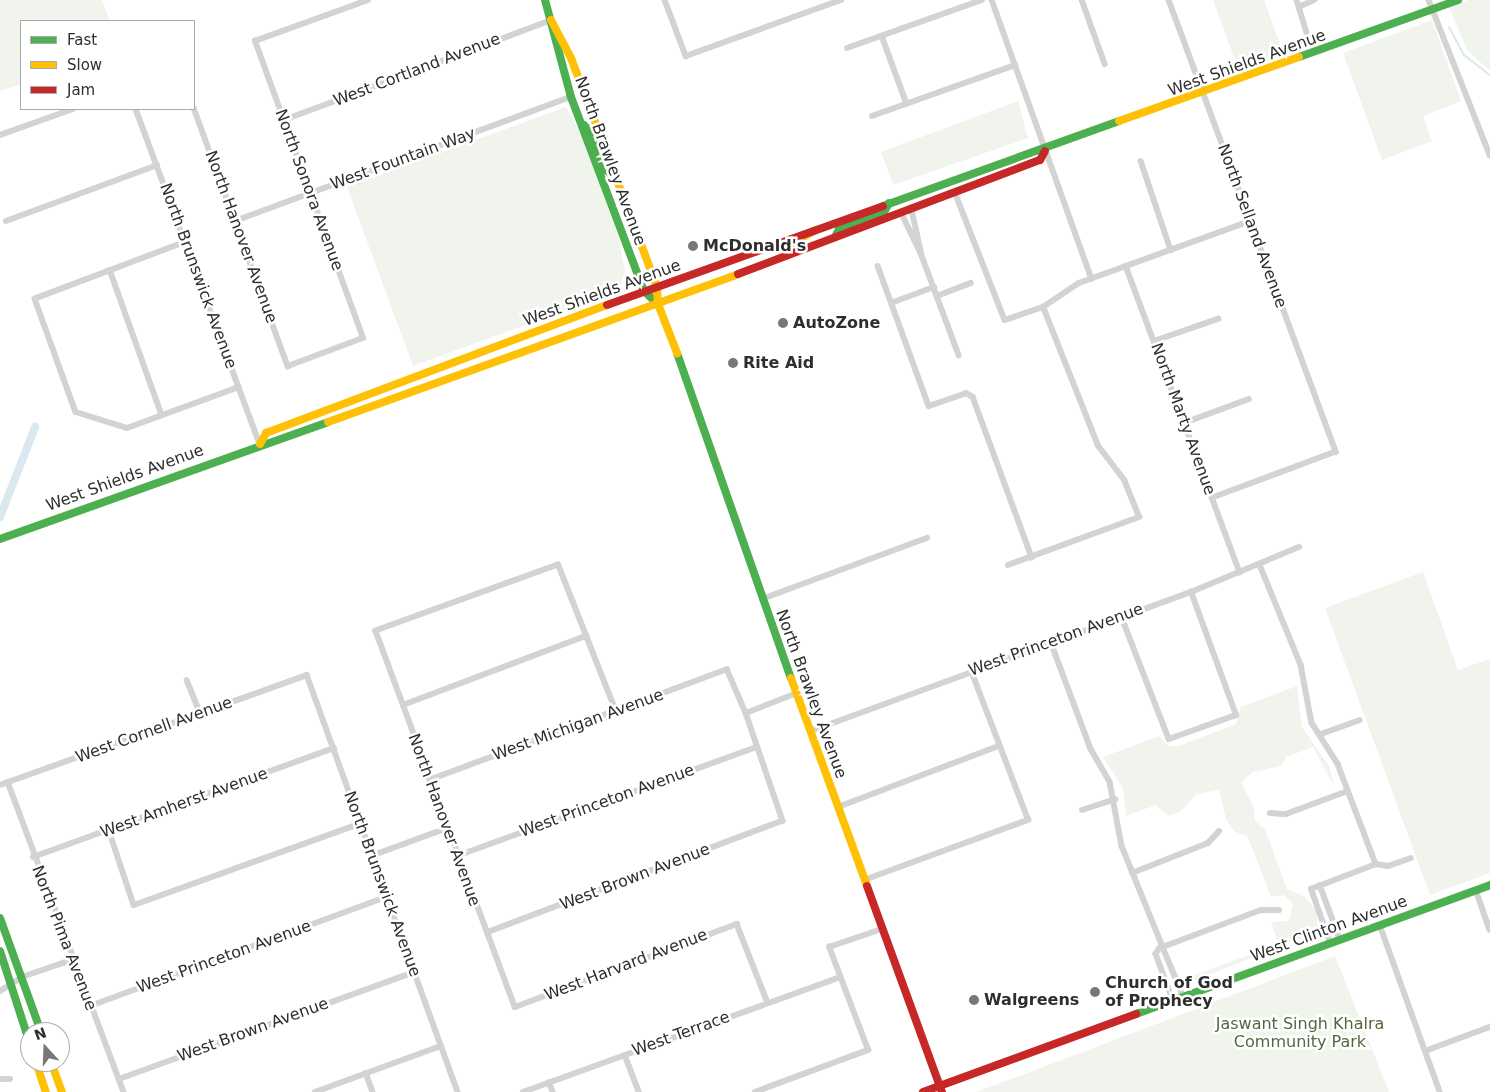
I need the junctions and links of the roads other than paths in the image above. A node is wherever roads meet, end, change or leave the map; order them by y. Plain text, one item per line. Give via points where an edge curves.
1 (368, 0) edge
2 (545, 0) edge
3 (666, 0) edge
4 (841, 0) edge
5 (982, 0) edge
6 (992, 0) edge
7 (1082, 0) edge
8 (1170, 0) edge
9 (1297, 0) edge
10 (1314, 0) edge
11 (1430, 0) edge
12 (1458, 0) edge
13 (1299, 8) junction
14 (1433, 10) junction
15 (551, 20) junction
16 (1308, 33) dead end
17 (882, 36) junction
18 (847, 48) dead end
19 (1105, 64) dead end
20 (1015, 65) junction
21 (1204, 94) junction
22 (571, 97) junction
23 (907, 104) junction
24 (70, 110) edge
25 (136, 110) edge
26 (195, 110) edge
27 (872, 116) dead end
28 (284, 120) junction
29 (581, 122) junction
30 (0, 135) edge
31 (1045, 151) junction
32 (1490, 155) edge
33 (1141, 161) dead end
34 (157, 165) junction
35 (616, 178) junction
36 (310, 192) junction
37 (956, 192) junction
38 (890, 203) junction
39 (911, 208) junction
40 (901, 212) junction
41 (6, 221) dead end
42 (235, 221) junction
43 (1250, 221) junction
44 (816, 230) junction
45 (835, 236) junction
46 (186, 242) junction
47 (1171, 250) junction
48 (921, 253) junction
49 (782, 258) junction
50 (878, 266) dead end
51 (1126, 266) junction
52 (110, 270) junction
53 (1092, 279) junction
54 (971, 283) dead end
55 (657, 287) junction
56 (934, 287) junction
57 (644, 292) junction
58 (937, 296) junction
59 (891, 303) junction
60 (658, 304) junction
61 (1043, 307) junction
62 (1218, 319) dead end
63 (1154, 341) junction
64 (959, 355) dead end
65 (288, 366) joint
66 (239, 387) junction
67 (1249, 399) dead end
68 (162, 415) junction
69 (1184, 423) junction
70 (260, 444) junction
71 (1212, 498) junction
72 (927, 538) dead end
73 (0, 539) edge
74 (1299, 547) dead end
75 (1032, 557) junction
76 (1260, 565) junction
77 (1008, 566) dead end
78 (1240, 572) junction
79 (1190, 592) junction
80 (762, 599) junction
81 (1121, 615) junction
82 (586, 636) junction
83 (1051, 642) junction
84 (971, 671) junction
85 (307, 675) joint
86 (187, 680) dead end
87 (797, 693) junction
88 (403, 705) junction
89 (616, 712) junction
90 (200, 713) junction
91 (746, 713) junction
92 (1360, 720) dead end
93 (811, 731) junction
94 (1321, 734) junction
95 (757, 746) junction
96 (999, 746) junction
97 (334, 748) junction
98 (429, 780) junction
99 (8, 782) junction
100 (0, 785) edge
101 (1348, 791) junction
102 (1115, 799) junction
103 (838, 806) junction
104 (1082, 810) dead end
105 (1270, 813) dead end
106 (359, 824) junction
107 (447, 828) junction
108 (109, 830) junction
109 (1219, 831) dead end
110 (371, 856) junction
111 (457, 856) junction
112 (33, 857) junction
113 (1411, 858) dead end
114 (1376, 864) junction
115 (1132, 873) junction
116 (864, 880) junction
117 (1320, 885) junction
118 (1490, 885) edge
119 (1476, 890) junction
120 (386, 897) junction
121 (1279, 910) dead end
122 (0, 918) edge
123 (1380, 925) junction
124 (882, 929) junction
125 (1490, 930) edge
126 (486, 933) junction
127 (1340, 939) junction
128 (1330, 943) junction
129 (1160, 948) junction
130 (0, 951) edge
131 (71, 960) junction
132 (414, 972) junction
133 (840, 977) junction
134 (17, 982) junction
135 (0, 991) edge
136 (1183, 996) junction
137 (1172, 1000) junction
138 (768, 1003) junction
139 (90, 1006) junction
140 (515, 1007) joint
141 (25, 1022) edge
142 (36, 1022) edge
143 (1490, 1027) edge
144 (441, 1046) junction
145 (1425, 1051) junction
146 (625, 1055) junction
147 (39, 1072) edge
148 (55, 1072) edge
149 (366, 1073) junction
150 (0, 1079) edge
151 (10, 1079) dead end
152 (119, 1079) junction
153 (549, 1082) junction
154 (941, 1089) edge
155 (46, 1092) edge
156 (62, 1092) edge
157 (124, 1092) edge
158 (315, 1092) edge
159 (374, 1092) edge
160 (458, 1092) edge
161 (522, 1092) edge
162 (553, 1092) edge
163 (639, 1092) edge
164 (755, 1092) edge
165 (923, 1092) edge
166 (1440, 1092) edge

1 - 28 street, North Sonora Avenue via 255,41
2 - 15 street, North Brawley Avenue
3 - 4 street via 686,56
5 - 17 street
6 - 20 street
7 - 19 street
8 - 21 street, North Selland Avenue
9 - 13 street
10 - 13 street
11 - 14 street
12 - 14 street, West Shields Avenue
13 - 16 street
14 - 21 street, West Shields Avenue
14 - 32 street
15 - 22 street, North Brawley Avenue
15 - 28 street, West Cortland Avenue
15 - 35 street, North Brawley Avenue via 571,58
17 - 18 street
17 - 23 street
20 - 23 street
20 - 31 street
21 - 31 street, West Shields Avenue
21 - 43 street, North Selland Avenue
22 - 29 street, North Brawley Avenue
22 - 36 street, West Fountain Way
23 - 27 street
24 - 30 street
25 - 34 street, North Brunswick Avenue
26 - 42 street, North Hanover Avenue
28 - 36 street, North Sonora Avenue
29 - 35 street via 592,133 606,170
29 - 57 street, North Brawley Avenue
31 - 37 street, West Shields Avenue via 1040,160
31 - 38 street, West Shields Avenue via 1035,149
31 - 53 street
33 - 47 street
34 - 41 street
34 - 46 street, North Brunswick Avenue
35 - 55 street, North Brawley Avenue
36 - 42 street, West Fountain Way
36 - 65 street, North Sonora Avenue via 363,338
37 - 39 street, West Shields Avenue
37 - 61 street via 1005,320
38 - 44 street, West Shields Avenue
38 - 45 street via 884,212 839,229
39 - 40 street, West Shields Avenue
39 - 48 street
40 - 45 street, West Shields Avenue
40 - 48 street
42 - 65 street, North Hanover Avenue
43 - 47 street
43 - 71 street, North Selland Avenue via 1336,452
44 - 49 street via 810,237 785,247
44 - 55 street, West Shields Avenue
45 - 49 street, West Shields Avenue
46 - 52 street
46 - 66 street, North Brunswick Avenue
47 - 51 street
48 - 56 street
49 - 60 street, West Shields Avenue
50 - 59 street
51 - 53 street
51 - 63 street, North Marty Avenue
52 - 68 street
52 - 68 street via 35,299 76,412 127,428
53 - 61 street
54 - 58 street
55 - 57 street, West Shields Avenue
55 - 60 street, North Brawley Avenue
56 - 58 street
56 - 59 street
57 - 60 street, North Brawley Avenue
57 - 70 street, West Shields Avenue via 266,433
58 - 64 street
59 - 75 street via 930,406 966,393 973,397
60 - 70 street, West Shields Avenue
60 - 80 street, North Brawley Avenue via 717,457
61 - 75 street via 1098,446 1124,480 1139,517
62 - 63 street
63 - 69 street, North Marty Avenue
66 - 68 street
66 - 70 street, North Brunswick Avenue
67 - 69 street
69 - 71 street, North Marty Avenue
70 - 73 street, West Shields Avenue
71 - 78 street, North Marty Avenue
72 - 80 street
74 - 76 street, West Princeton Avenue
75 - 77 street
76 - 78 street, West Princeton Avenue
76 - 94 street via 1301,665 1312,723
78 - 79 street, West Princeton Avenue
79 - 81 street, West Princeton Avenue
79 - 81 street via 1236,715 1169,740
80 - 87 street, North Brawley Avenue
81 - 83 street, West Princeton Avenue
82 - 88 street
82 - 88 street, North Hanover Avenue via 558,565 376,631
82 - 89 street
83 - 84 street, West Princeton Avenue
83 - 102 street
84 - 93 street, West Princeton Avenue
84 - 96 street
85 - 90 street, West Cornell Avenue
85 - 97 street, North Brunswick Avenue
86 - 90 street
87 - 91 street
87 - 93 street, North Brawley Avenue
88 - 98 street, North Hanover Avenue
89 - 91 street, West Michigan Avenue via 727,669
89 - 98 street, West Michigan Avenue
90 - 99 street, West Cornell Avenue
91 - 95 street
92 - 94 street
93 - 103 street, North Brawley Avenue
94 - 101 street
95 - 111 street, West Princeton Avenue
95 - 126 street, West Brown Avenue via 783,822
96 - 103 street
96 - 116 street via 1028,820
97 - 106 street, North Brunswick Avenue
97 - 108 street, West Amherst Avenue
98 - 107 street, North Hanover Avenue
99 - 100 street, West Cornell Avenue
99 - 112 street, North Pima Avenue
101 - 105 street via 1286,814
101 - 114 street
102 - 104 street
102 - 115 street via 1122,846
103 - 116 street, North Brawley Avenue
106 - 108 street via 134,904
106 - 110 street, North Brunswick Avenue
107 - 110 street
107 - 111 street, North Hanover Avenue
108 - 112 street, West Amherst Avenue
109 - 115 street via 1208,844
110 - 120 street, North Brunswick Avenue
111 - 126 street, North Hanover Avenue
112 - 131 street, North Pima Avenue
113 - 114 street via 1388,866
114 - 117 street
115 - 129 street
116 - 124 street, North Brawley Avenue
117 - 127 street
117 - 128 street via 1311,889
118 - 119 street, West Clinton Avenue
119 - 123 street, West Clinton Avenue
119 - 125 street
120 - 132 street, North Brunswick Avenue
120 - 139 street, West Princeton Avenue
121 - 129 street via 1261,910
122 - 134 street
123 - 127 street, West Clinton Avenue
123 - 145 street
124 - 133 street via 829,947
124 - 154 street, North Brawley Avenue
126 - 140 street, North Hanover Avenue
127 - 128 street, West Clinton Avenue
128 - 136 street, West Clinton Avenue
129 - 136 street
129 - 137 street via 1156,954
130 - 134 street
131 - 134 street
131 - 139 street, North Pima Avenue
132 - 144 street, North Brunswick Avenue
132 - 152 street, West Brown Avenue
133 - 138 street, West Terrace
133 - 164 street via 868,1050
134 - 135 street
134 - 141 street
134 - 142 street
136 - 137 street, West Clinton Avenue
137 - 154 street, West Clinton Avenue
138 - 140 street, West Harvard Avenue via 738,924
138 - 146 street, West Terrace
139 - 152 street, North Pima Avenue
143 - 145 street
144 - 149 street
144 - 160 street, North Brunswick Avenue
145 - 166 street
146 - 153 street, West Terrace
146 - 163 street
147 - 155 street
148 - 156 street
149 - 158 street
149 - 159 street
150 - 151 street
152 - 157 street, North Pima Avenue
153 - 161 street, West Terrace
153 - 162 street
154 - 165 street, West Clinton Avenue

